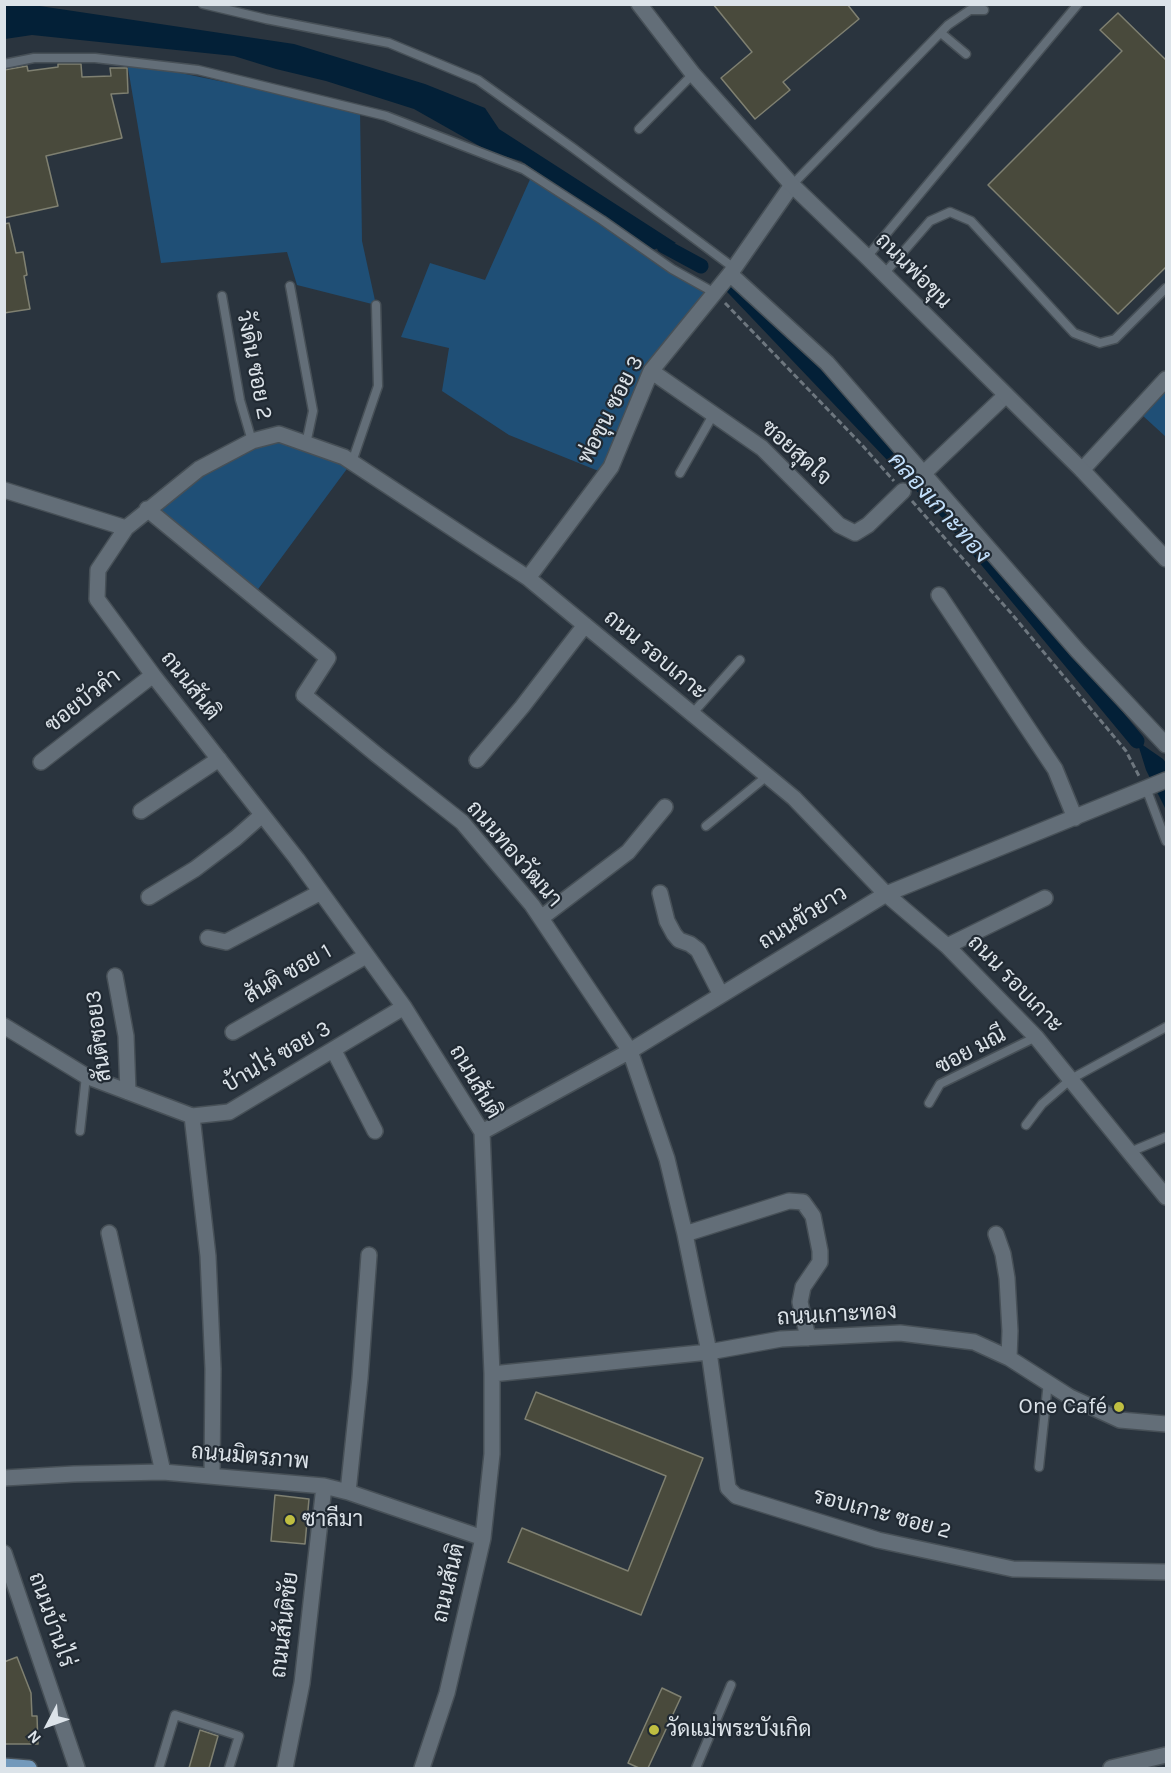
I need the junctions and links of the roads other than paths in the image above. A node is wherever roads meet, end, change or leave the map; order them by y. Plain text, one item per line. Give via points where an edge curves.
1 (203, 4) edge
2 (1078, 4) edge
3 (645, 9) edge
4 (984, 10) dead end
5 (941, 33) junction
6 (966, 54) dead end
7 (4, 64) edge
8 (693, 74) junction
9 (639, 129) dead end
10 (792, 185) junction
11 (867, 257) junction
12 (732, 271) junction
13 (884, 274) junction
14 (290, 286) dead end
15 (1167, 288) edge
16 (715, 293) junction
17 (222, 296) dead end
18 (376, 305) dead end
19 (651, 371) junction
20 (1167, 379) edge
21 (1006, 395) junction
22 (713, 415) junction
23 (252, 441) junction
24 (306, 444) junction
25 (352, 462) junction
26 (1082, 470) junction
27 (680, 473) dead end
28 (923, 474) junction
29 (4, 490) edge
30 (903, 491) road end
31 (147, 509) junction
32 (126, 528) junction
33 (1167, 559) edge
34 (528, 578) junction
35 (939, 595) dead end
36 (585, 625) junction
37 (740, 660) dead end
38 (153, 675) junction
39 (692, 714) junction
40 (1167, 745) edge
41 (219, 759) junction
42 (477, 760) dead end
43 (40, 762) dead end
44 (767, 776) junction
45 (1167, 780) edge
46 (1146, 788) junction
47 (665, 807) dead end
48 (141, 811) dead end
49 (262, 814) junction
50 (1075, 818) junction
51 (706, 826) dead end
52 (1167, 842) edge
53 (321, 892) junction
54 (660, 893) dead end
55 (886, 894) junction
56 (149, 897) dead end
57 (1045, 898) dead end
58 (541, 918) junction
59 (208, 938) dead end
60 (947, 946) junction
61 (366, 956) junction
62 (115, 976) dead end
63 (721, 995) junction
64 (404, 1007) junction
65 (4, 1026) edge
66 (1167, 1027) edge
67 (233, 1032) dead end
68 (1036, 1037) junction
69 (334, 1051) junction
70 (630, 1051) junction
71 (86, 1076) junction
72 (1071, 1079) junction
73 (128, 1092) junction
74 (929, 1103) dead end
75 (192, 1116) junction
76 (1026, 1125) dead end
77 (80, 1131) dead end
78 (375, 1131) dead end
79 (482, 1132) junction
80 (1167, 1137) edge
81 (1130, 1152) junction
82 (1167, 1197) edge
83 (109, 1233) dead end
84 (685, 1234) junction
85 (996, 1234) dead end
86 (369, 1255) dead end
87 (808, 1338) junction
88 (709, 1352) junction
89 (1009, 1358) junction
90 (492, 1374) junction
91 (1048, 1382) junction
92 (1167, 1425) edge
93 (1039, 1467) dead end
94 (163, 1472) junction
95 (212, 1475) junction
96 (4, 1478) edge
97 (324, 1486) junction
98 (348, 1492) junction
99 (483, 1538) junction
100 (4, 1553) edge
101 (1167, 1572) edge
102 (731, 1685) dead end
103 (1167, 1755) edge
104 (4, 1766) edge
105 (29, 1768) edge
106 (77, 1768) edge
107 (159, 1768) edge
108 (229, 1768) edge
109 (285, 1768) edge
110 (423, 1768) edge
111 (696, 1768) edge
112 (1111, 1768) edge

1 - 12 lane via 389,43 478,80
2 - 11 lane
3 - 8 street, ถนนพ่อขุน
4 - 5 lane via 970,10
5 - 6 lane
5 - 10 lane
7 - 16 lane via 34,58 96,58 198,70 386,116 523,169 672,269
8 - 9 lane
8 - 10 street, ถนนพ่อขุน
10 - 11 street, ถนนพ่อขุน
10 - 12 street
11 - 13 street, ถนนพ่อขุน
12 - 16 street, พ่อขุน ซอย 3
12 - 28 street via 827,363
13 - 15 lane via 930,221 950,212 971,221 1074,333 1100,343 1115,339
13 - 21 street, ถนนพ่อขุน
14 - 24 lane via 313,411
16 - 19 street, พ่อขุน ซอย 3
17 - 23 lane, วังดิน ซอย 2 via 240,400
18 - 25 lane via 378,386
19 - 22 street, ซอยสุดใจ
19 - 34 street, พ่อขุน ซอย 3 via 611,467
20 - 26 street
21 - 26 street, ถนนพ่อขุน
21 - 28 street
22 - 27 lane
22 - 30 street, ซอยสุดใจ via 762,448 839,525 855,533
23 - 24 street, ถนน รอบเกาะ via 279,434
23 - 31 street, ถนน รอบเกาะ via 199,469
24 - 25 street, ถนน รอบเกาะ
25 - 34 street, ถนน รอบเกาะ
26 - 33 street, ถนนพ่อขุน
28 - 40 street via 1077,650
29 - 32 street
31 - 32 street, ถนน รอบเกาะ
31 - 58 street, ถนนทองวัฒนา via 328,658 304,695 462,822
32 - 38 street, ถนนสันติ via 98,570 97,599
34 - 36 street, ถนน รอบเกาะ
35 - 50 street via 1055,769
36 - 39 street, ถนน รอบเกาะ
36 - 42 street
37 - 39 lane
38 - 41 street, ถนนสันติ
38 - 43 street, ซอยบัวคำ
39 - 44 street, ถนน รอบเกาะ
41 - 48 street
41 - 49 street, ถนนสันติ
44 - 51 lane
44 - 55 street, ถนน รอบเกาะ via 794,798
45 - 46 street, ถนนขัวยาว
46 - 50 street, ถนนขัวยาว
46 - 52 lane
47 - 58 street via 628,852
49 - 53 street, ถนนสันติ
49 - 56 street via 195,869
50 - 55 street, ถนนขัวยาว
53 - 59 street via 226,942
53 - 61 street, ถนนสันติ
54 - 63 street via 674,934 698,950
55 - 60 street, ถนน รอบเกาะ
55 - 63 street, ถนนขัวยาว
57 - 60 street
58 - 70 street, ถนนทองวัฒนา
60 - 68 street, ถนน รอบเกาะ
61 - 64 street, ถนนสันติ
61 - 67 street, สันติ ซอย 1
62 - 73 street, สันติซอย3 via 126,1036
63 - 70 street, ถนนขัวยาว
64 - 69 street, บ้านไร่ ซอย 3
64 - 79 street, ถนนสันติ
65 - 71 street, บ้านไร่ ซอย 3
66 - 72 lane
68 - 72 street, ถนน รอบเกาะ
68 - 74 lane, ซอย มณี via 940,1084
69 - 75 street, บ้านไร่ ซอย 3 via 229,1113
69 - 78 street
70 - 79 street, ถนนขัวยาว
70 - 84 street, ถนนทองวัฒนา via 667,1159
71 - 73 street, บ้านไร่ ซอย 3
71 - 77 lane
72 - 76 lane via 1041,1104
72 - 81 street, ถนน รอบเกาะ
73 - 75 street, บ้านไร่ ซอย 3
75 - 95 street via 208,1256
79 - 90 street, ถนนสันติ
80 - 81 lane
81 - 82 street, ถนน รอบเกาะ
83 - 94 street
84 - 87 street via 789,1201 803,1202 813,1215 820,1251 820,1262 803,1287 800,1302
84 - 88 street, ถนนทองวัฒนา
85 - 89 street via 1007,1278
86 - 98 street
87 - 88 street, ถนนเกาะทอง
87 - 89 street, ถนนเกาะทอง via 900,1333 974,1342
88 - 90 street, ถนนเกาะทอง
88 - 101 street, รอบเกาะ ซอย 2 via 728,1488 736,1496 878,1540 1013,1569
89 - 91 street, ถนนเกาะทอง
90 - 99 street, ถนนสันติ via 492,1454
91 - 92 street, ถนนเกาะทอง via 1120,1420
91 - 93 lane
94 - 95 street, ถนนมิตรภาพ
94 - 96 street, ถนนมิตรภาพ
95 - 97 street, ถนนมิตรภาพ
97 - 98 street, ถนนมิตรภาพ
97 - 109 street, ถนนสันติชัย via 302,1683
98 - 99 street, ถนนมิตรภาพ
99 - 110 street, ถนนสันติ via 447,1694
100 - 106 street, ถนนบ้านไร่
102 - 111 lane
103 - 112 street
104 - 105 main road
107 - 108 lane via 175,1715 239,1736

